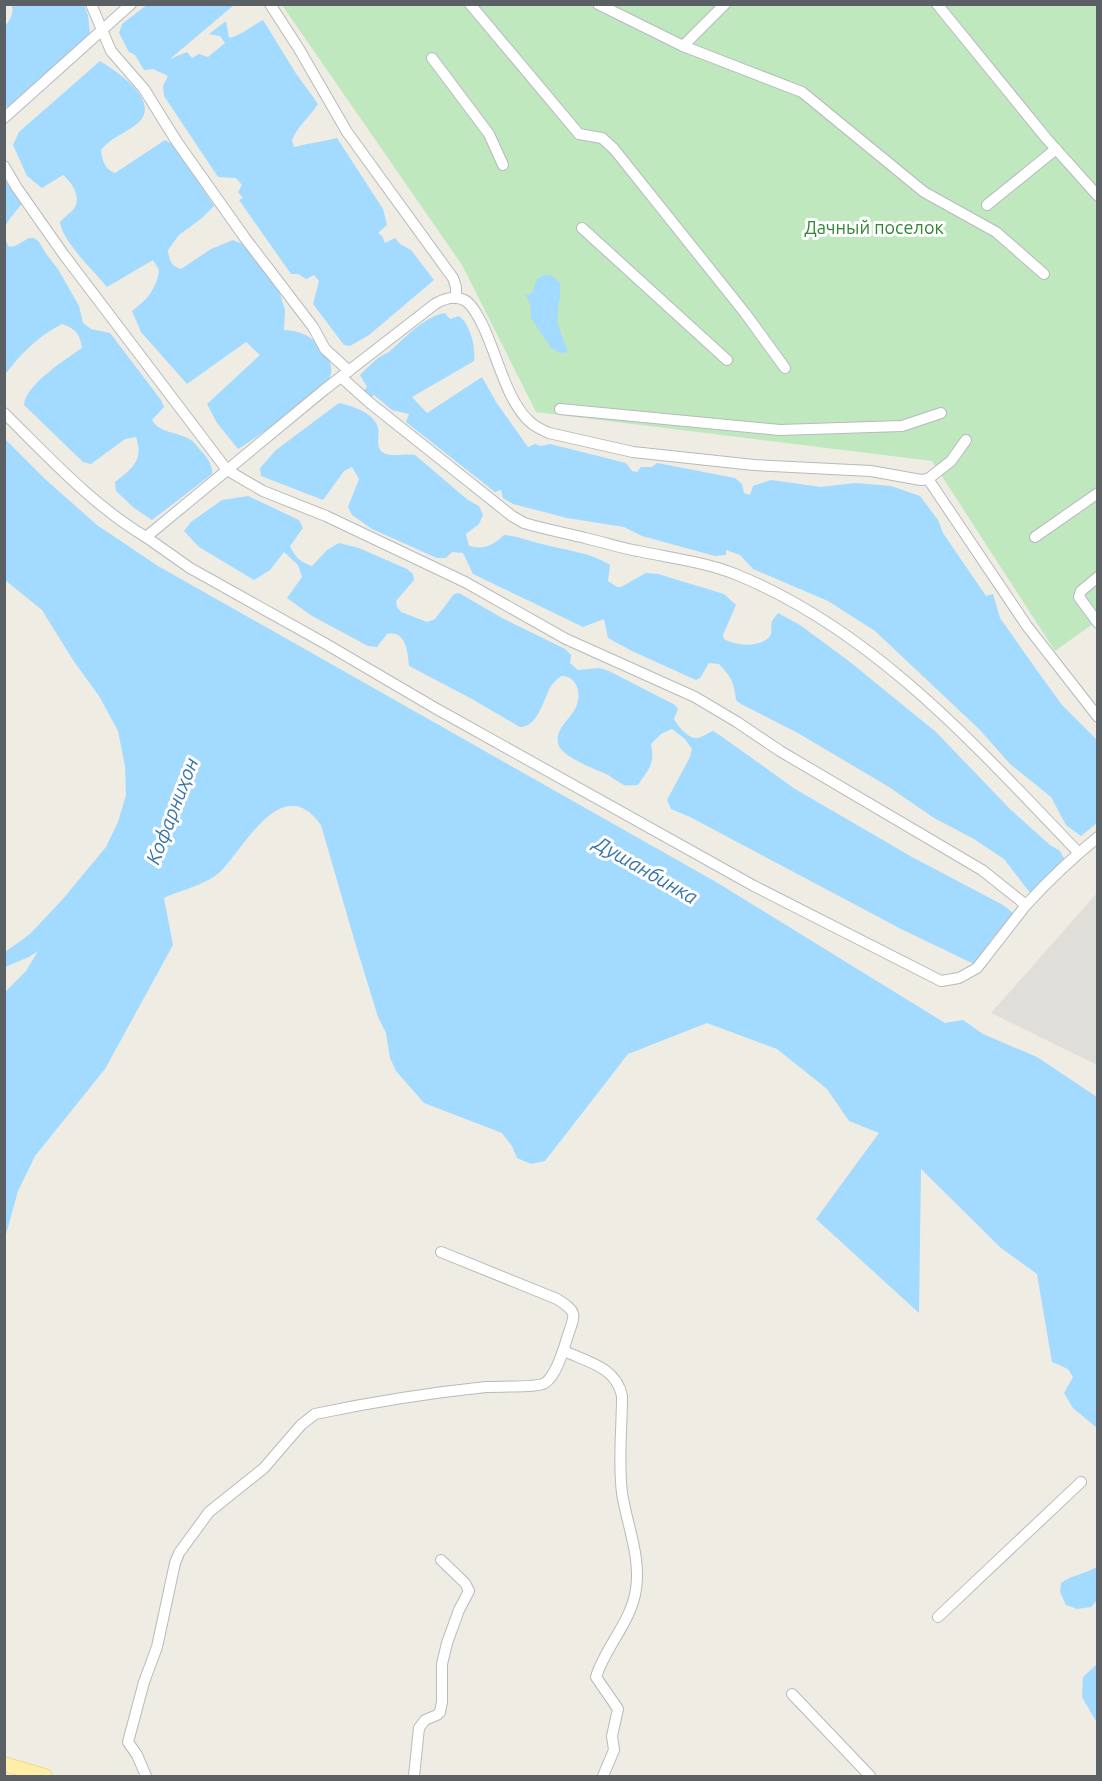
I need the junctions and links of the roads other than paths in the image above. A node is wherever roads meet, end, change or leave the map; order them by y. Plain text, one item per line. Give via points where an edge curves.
1 (91, 4) edge
2 (131, 4) edge
3 (270, 4) edge
4 (470, 4) edge
5 (598, 4) edge
6 (725, 4) edge
7 (937, 4) edge
8 (102, 31) junction
9 (683, 46) junction
10 (432, 58) dead end
11 (4, 118) edge
12 (1056, 149) junction
13 (503, 165) dead end
14 (4, 166) edge
15 (1098, 196) edge
16 (987, 205) dead end
17 (582, 228) dead end
18 (1044, 274) dead end
19 (456, 298) junction
20 (727, 360) dead end
21 (785, 368) dead end
22 (345, 374) junction
23 (560, 409) dead end
24 (4, 412) edge
25 (941, 413) dead end
26 (966, 440) dead end
27 (226, 470) junction
28 (928, 479) junction
29 (1098, 493) edge
30 (146, 537) junction
31 (1035, 537) dead end
32 (1098, 577) edge
33 (1098, 623) edge
34 (1098, 717) edge
35 (1098, 837) edge
36 (1078, 852) junction
37 (1026, 905) junction
38 (441, 1251) dead end
39 (564, 1351) junction
40 (1081, 1482) dead end
41 (441, 1560) dead end
42 (938, 1617) dead end
43 (792, 1694) dead end
44 (4, 1764) edge
45 (37, 1775) edge
46 (146, 1776) edge
47 (414, 1776) edge
48 (603, 1776) edge
49 (870, 1776) edge

1 - 8 street
2 - 8 street
3 - 19 street via 347,132 453,278
4 - 21 street via 579,134 602,138 614,149
5 - 9 street
6 - 9 street
7 - 12 street
8 - 11 street
8 - 22 street via 111,51 144,88 177,142
9 - 18 street via 802,92 924,192 996,232
10 - 13 street via 489,134
12 - 15 street
12 - 16 street
14 - 27 street via 64,255
17 - 20 street
19 - 22 street via 445,298 435,304
19 - 28 street via 473,308 520,410 543,430 633,452
22 - 27 street
22 - 36 street via 370,403 524,523 690,560 734,574 832,625 883,662 961,733
23 - 25 street via 780,430 902,426
24 - 30 street via 67,476
26 - 28 street via 951,461
27 - 30 street
27 - 37 street via 263,491 326,516 465,582 566,639 695,698 982,870
28 - 34 street via 1027,626
29 - 31 street
30 - 37 street via 190,568 445,714 754,886 941,981 959,978 977,968
32 - 33 street via 1079,597
35 - 36 street
36 - 37 street
38 - 39 street via 571,1308 575,1319
39 - 46 street via 548,1381 539,1386 439,1392 315,1414 264,1468 209,1512 175,1563 157,1647 128,1742
39 - 48 street via 607,1370 620,1386 622,1396 622,1493 631,1527 637,1587 596,1677 618,1709 612,1736 614,1750
40 - 42 street
41 - 47 street via 469,1591 447,1643 440,1712 419,1728
43 - 49 street
44 - 45 main road

